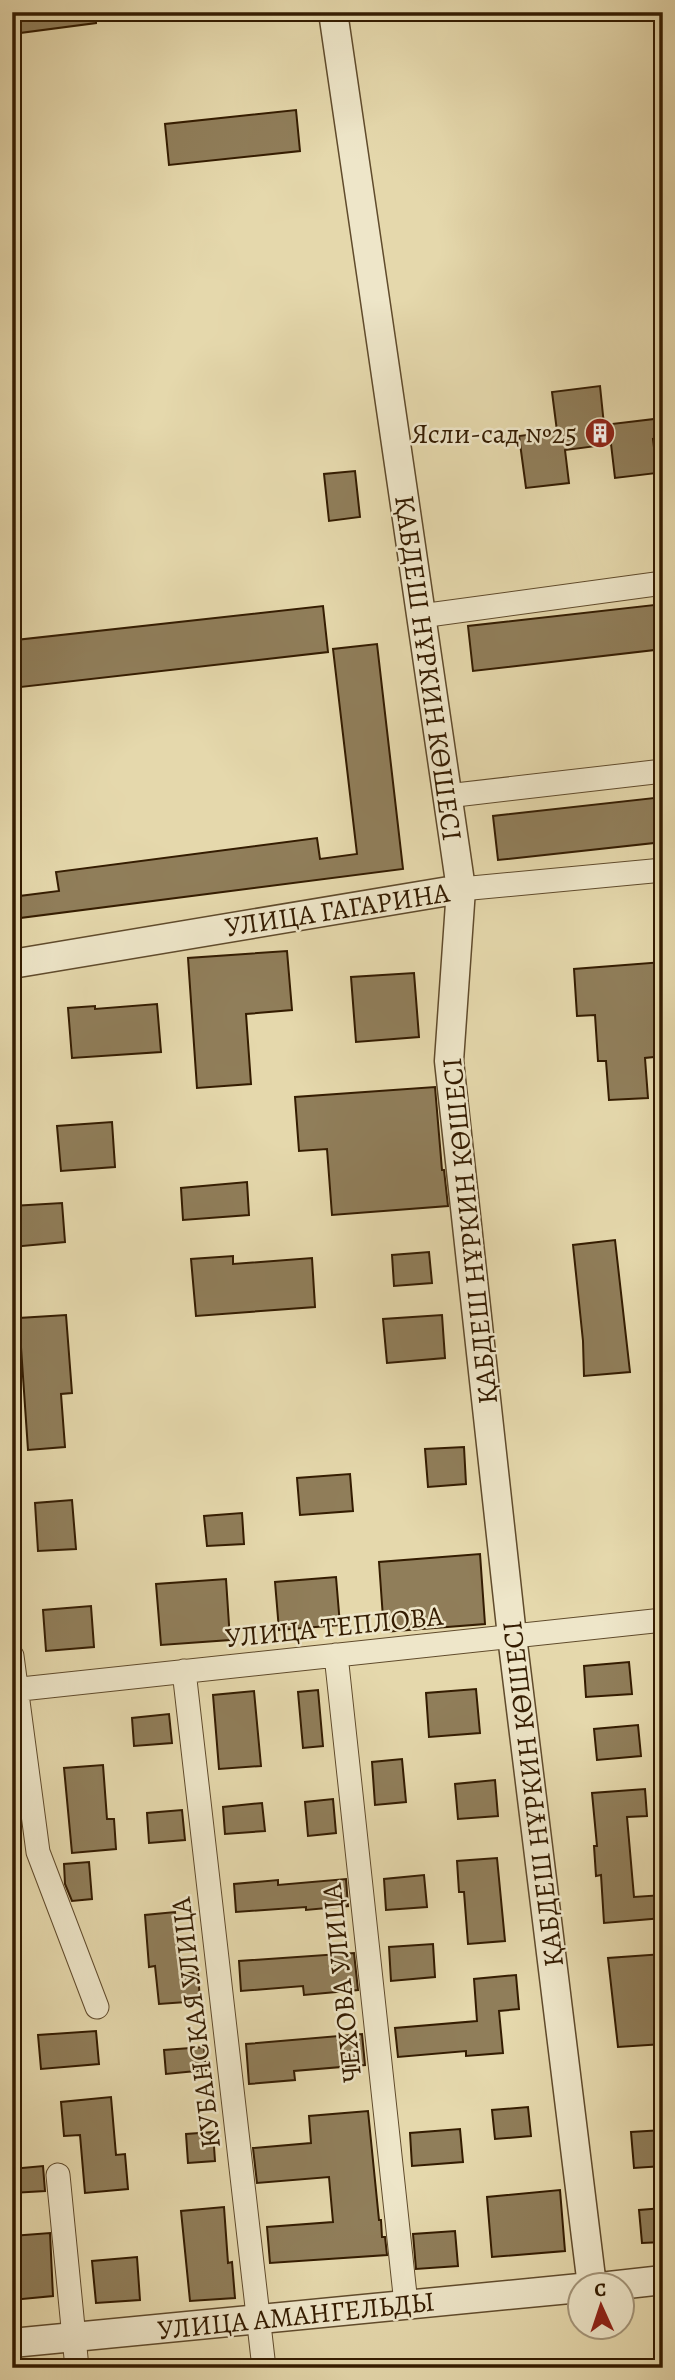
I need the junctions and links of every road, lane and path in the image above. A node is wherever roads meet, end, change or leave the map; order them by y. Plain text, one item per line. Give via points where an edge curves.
1 (333, 12) edge
2 (663, 583) edge
3 (421, 616) junction
4 (663, 771) edge
5 (447, 796) junction
6 (663, 870) edge
7 (461, 889) junction
8 (12, 964) edge
9 (663, 1620) edge
10 (512, 1636) junction
11 (335, 1655) junction
12 (12, 1656) edge
13 (184, 1671) junction
14 (14, 1689) edge
15 (97, 2007) dead end
16 (58, 2175) dead end
17 (590, 2272) edge
18 (663, 2280) edge
19 (636, 2283) edge
20 (566, 2289) edge
21 (406, 2304) junction
22 (258, 2318) junction
23 (74, 2337) junction
24 (12, 2343) edge
25 (77, 2368) edge
26 (264, 2368) edge

1 - 3 street, ҚАБДЕШ НҰРКИН КӨШЕСІ
2 - 3 street
3 - 5 street, ҚАБДЕШ НҰРКИН КӨШЕСІ
4 - 5 street
5 - 7 street, ҚАБДЕШ НҰРКИН КӨШЕСІ
6 - 7 street, УЛИЦА ГАГАРИНА
7 - 8 street, УЛИЦА ГАГАРИНА
7 - 10 street, ҚАБДЕШ НҰРКИН КӨШЕСІ via 449,1061
9 - 10 street, УЛИЦА ТЕПЛОВА
10 - 11 street, УЛИЦА ТЕПЛОВА
10 - 17 street, ҚАБДЕШ НҰРКИН КӨШЕСІ
11 - 13 street, УЛИЦА ТЕПЛОВА
11 - 21 street, ЧЕХОВА УЛИЦА
12 - 14 street
13 - 14 street, УЛИЦА ТЕПЛОВА
13 - 22 street, КУБАНСКАЯ УЛИЦА
14 - 15 street via 38,1852
16 - 23 street
18 - 19 street
20 - 21 street, УЛИЦА АМАНГЕЛЬДЫ
21 - 22 street, УЛИЦА АМАНГЕЛЬДЫ
22 - 23 street, УЛИЦА АМАНГЕЛЬДЫ
22 - 26 street, КУБАНСКАЯ УЛИЦА
23 - 24 street, УЛИЦА АМАНГЕЛЬДЫ
23 - 25 street

